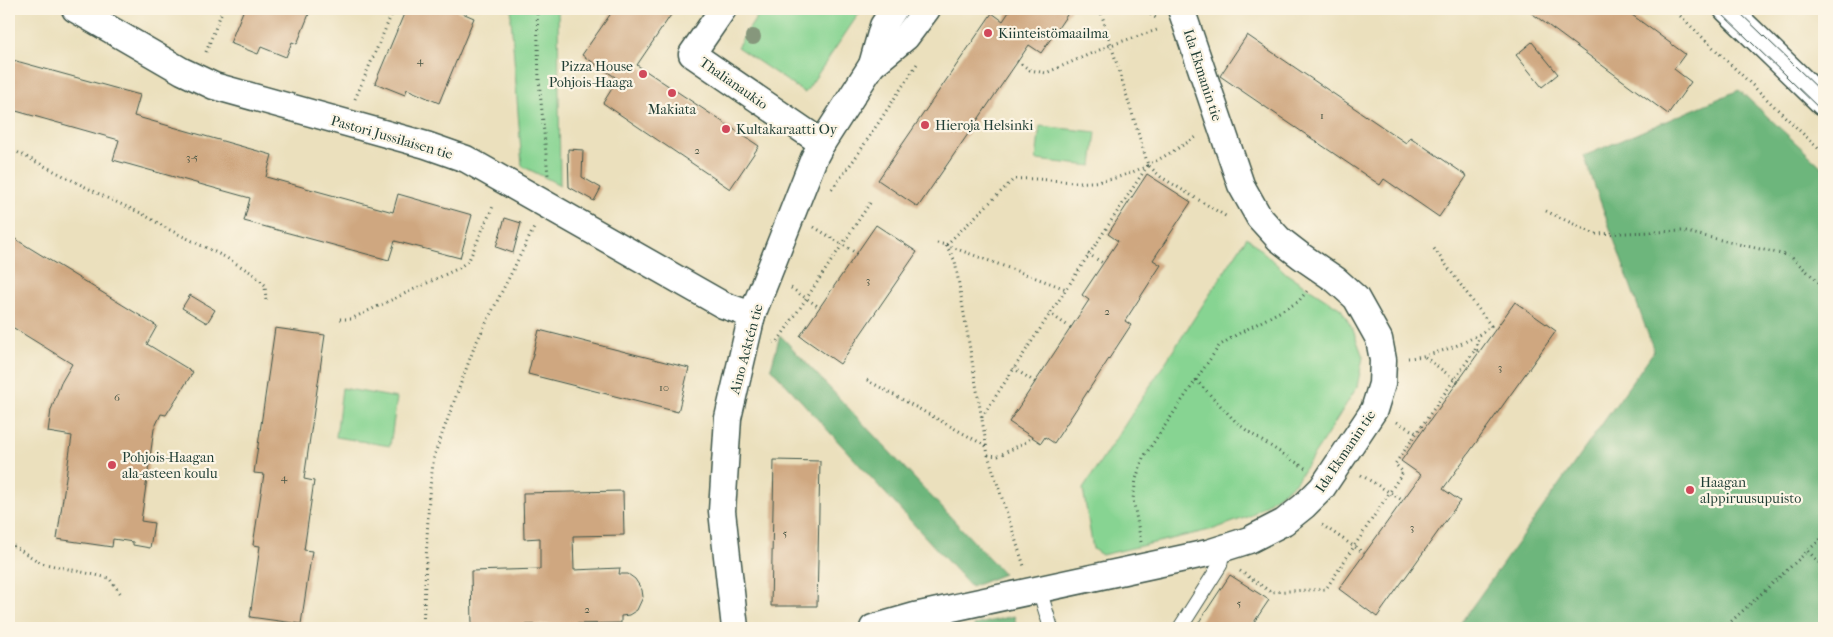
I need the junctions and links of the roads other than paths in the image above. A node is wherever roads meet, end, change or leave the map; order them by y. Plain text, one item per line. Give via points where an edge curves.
1 (75, 9) edge
2 (723, 9) edge
3 (894, 9) edge
4 (927, 9) edge
5 (1181, 9) edge
6 (1727, 9) edge
7 (872, 65) junction
8 (1824, 103) edge
9 (822, 143) junction
10 (752, 315) junction
11 (1222, 553) junction
12 (1032, 578) junction
13 (735, 628) edge
14 (873, 628) edge
15 (1051, 628) edge
16 (1180, 628) edge

1 - 10 street, Pastori Jussilaisen tie via 214,86 466,159 722,304
2 - 9 street, Thalianaukio via 692,54
3 - 7 street, Aino Acktén tie via 883,26
4 - 7 street, Aino Acktén tie via 906,37
5 - 11 street, Ida Ekmanin tie via 1241,185 1259,217 1280,239 1356,298 1379,339 1383,360 1382,384 1374,410 1322,488 1284,522
6 - 8 street
7 - 9 street, Aino Acktén tie
9 - 10 street, Aino Acktén tie
10 - 13 street, Aino Acktén tie via 728,418 722,510
11 - 12 street, Ida Ekmanin tie
11 - 16 lane via 1220,565
12 - 14 street, Ida Ekmanin tie
12 - 15 lane

